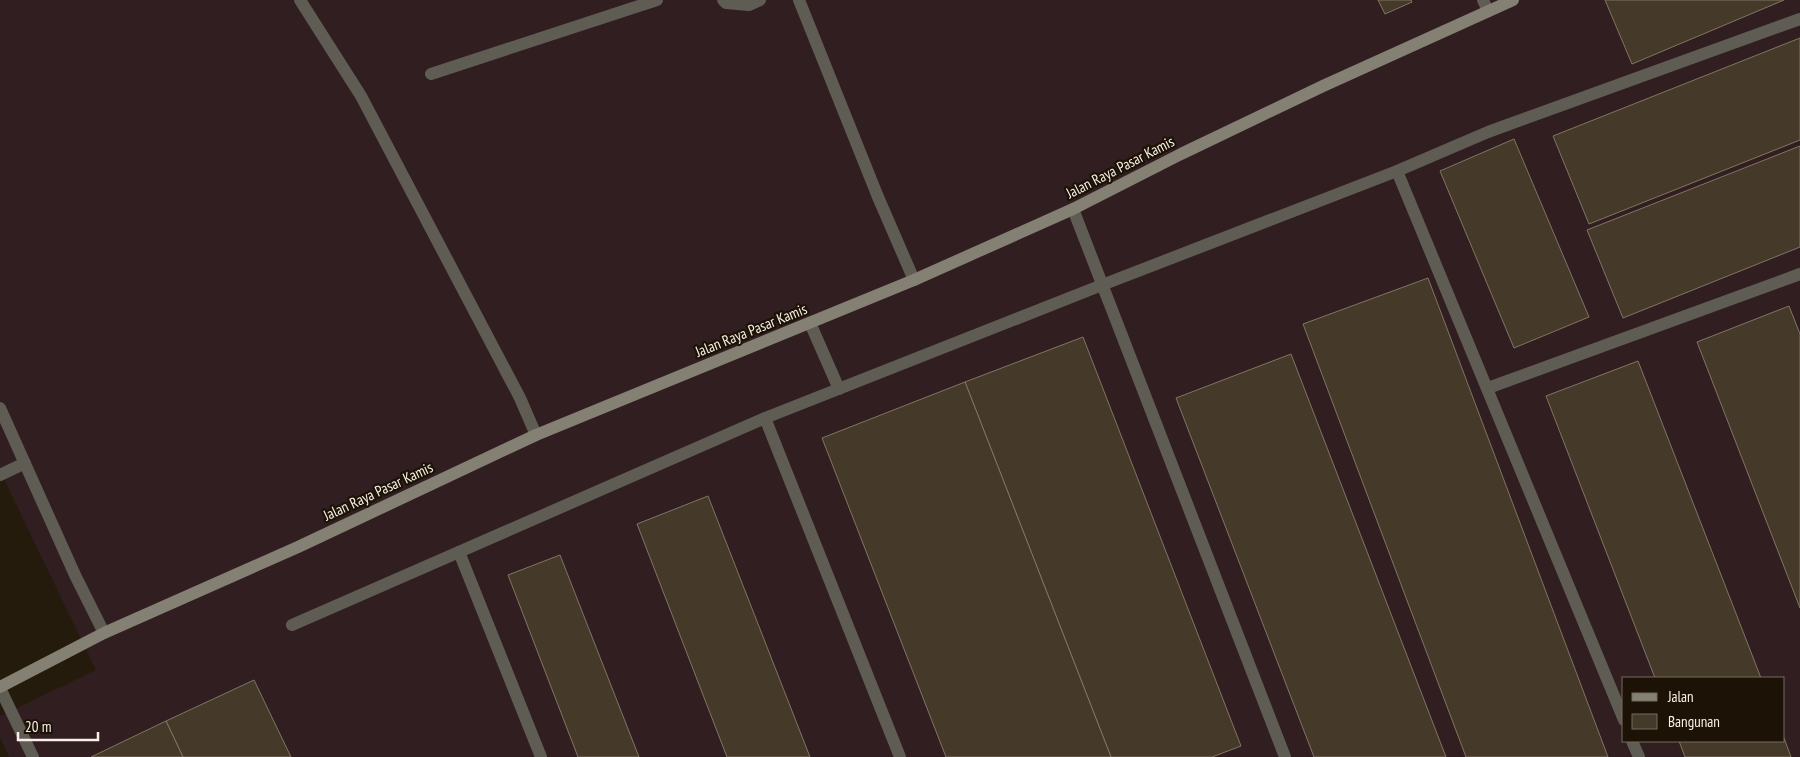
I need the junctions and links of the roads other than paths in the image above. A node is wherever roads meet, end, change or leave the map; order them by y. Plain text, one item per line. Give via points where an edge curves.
1 (300, 0) edge
2 (657, 0) edge
3 (723, 0) edge
4 (760, 0) edge
5 (800, 0) edge
6 (1513, 0) edge
7 (1486, 5) edge
8 (1800, 19) edge
9 (431, 74) dead end
10 (1397, 171) junction
11 (1073, 209) junction
12 (1800, 274) edge
13 (914, 280) junction
14 (1102, 285) junction
15 (810, 323) junction
16 (1488, 388) junction
17 (839, 389) junction
18 (0, 408) edge
19 (765, 418) junction
20 (536, 435) junction
21 (25, 463) junction
22 (0, 475) edge
23 (459, 552) junction
24 (292, 625) dead end
25 (104, 633) junction
26 (0, 688) edge
27 (1622, 715) edge
28 (1632, 742) edge
29 (33, 757) edge
30 (541, 757) edge
31 (900, 757) edge
32 (1285, 757) edge
33 (1639, 757) edge

1 - 20 lane via 361,96 520,398
2 - 9 lane
3 - 4 lane via 748,5
5 - 13 lane
6 - 7 main road, Jalan Raya Pasar Kamis
7 - 11 main road, Jalan Raya Pasar Kamis
8 - 10 lane via 1488,132
10 - 14 lane
10 - 16 lane
11 - 13 main road, Jalan Raya Pasar Kamis
11 - 14 lane
12 - 16 lane
13 - 15 main road, Jalan Raya Pasar Kamis
14 - 17 lane
14 - 32 lane
15 - 17 lane
15 - 20 main road, Jalan Raya Pasar Kamis
16 - 27 lane
17 - 19 lane
18 - 21 lane
19 - 23 lane
19 - 31 lane
20 - 25 main road, Jalan Raya Pasar Kamis via 298,547
21 - 22 lane
21 - 25 lane
23 - 24 lane
23 - 30 lane
25 - 26 main road, Jalan Raya Pasar Kamis
26 - 29 lane
28 - 33 lane

